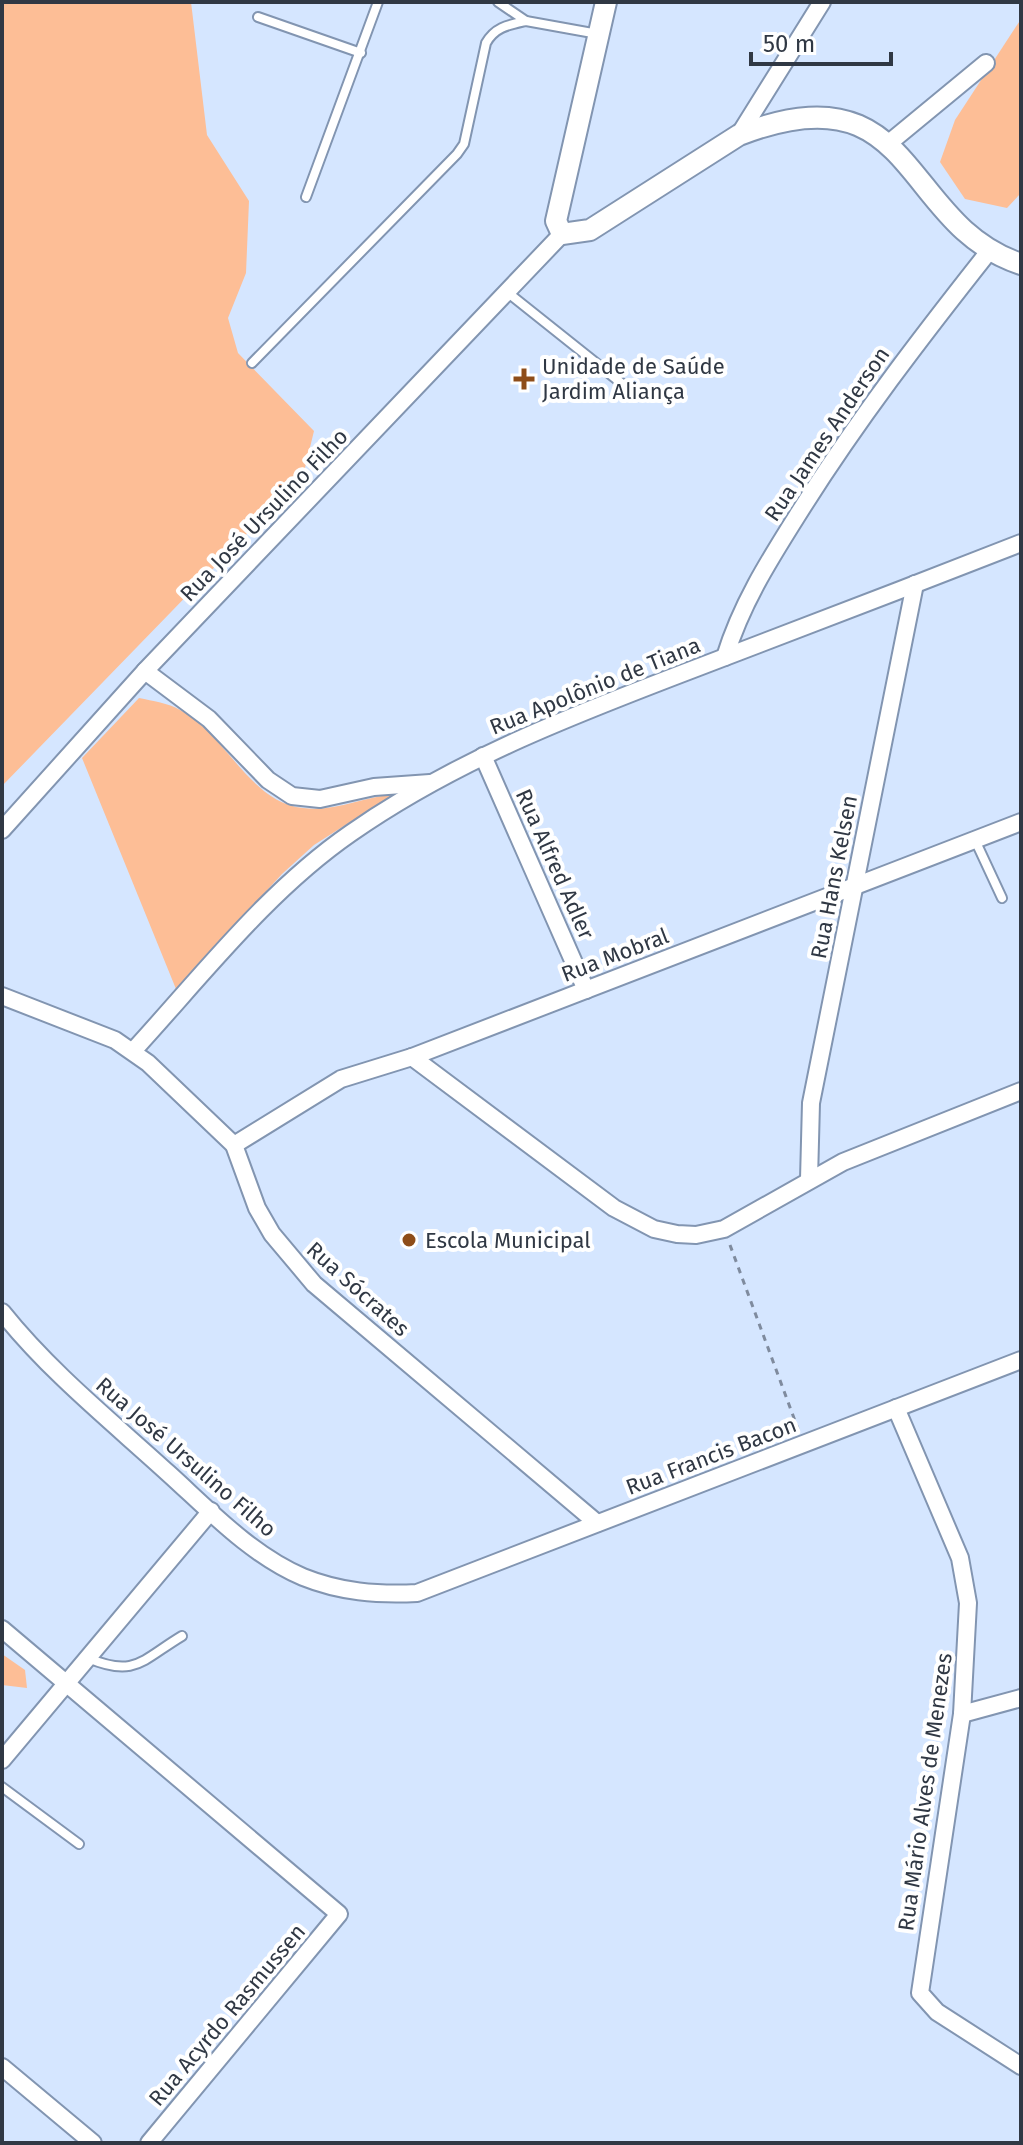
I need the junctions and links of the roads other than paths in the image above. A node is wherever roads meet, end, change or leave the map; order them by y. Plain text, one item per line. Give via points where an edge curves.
1 (378, 2) edge
2 (498, 2) edge
3 (606, 2) edge
4 (822, 2) edge
5 (258, 17) dead end
6 (526, 21) junction
7 (600, 34) junction
8 (361, 53) junction
9 (986, 63) dead end
10 (739, 135) junction
11 (889, 143) junction
12 (306, 197) dead end
13 (562, 234) junction
14 (990, 250) junction
15 (1021, 264) edge
16 (507, 292) junction
17 (252, 363) dead end
18 (630, 390) dead end
19 (1021, 543) edge
20 (915, 584) junction
21 (725, 657) junction
22 (145, 671) junction
23 (483, 756) junction
24 (433, 783) junction
25 (1021, 822) edge
26 (2, 830) edge
27 (975, 840) junction
28 (854, 886) junction
29 (1002, 898) dead end
30 (586, 990) junction
31 (2, 996) edge
32 (133, 1051) junction
33 (412, 1057) junction
34 (1021, 1091) edge
35 (234, 1145) junction
36 (809, 1179) junction
37 (2, 1312) edge
38 (1021, 1360) edge
39 (896, 1408) junction
40 (211, 1511) junction
41 (597, 1523) junction
42 (417, 1593) joint
43 (2, 1629) edge
44 (182, 1636) dead end
45 (88, 1658) junction
46 (67, 1684) junction
47 (1021, 1698) edge
48 (962, 1714) junction
49 (2, 1760) edge
50 (2, 1787) edge
51 (79, 1844) dead end
52 (1021, 2066) edge
53 (2, 2067) edge
54 (93, 2143) edge
55 (149, 2143) edge

1 - 8 lane
2 - 6 lane
3 - 7 street
4 - 10 street
5 - 8 lane
6 - 7 lane
6 - 17 lane via 503,26 486,43 464,144 457,154
7 - 13 street via 556,221
8 - 12 lane
9 - 11 street
10 - 11 street via 763,125 814,119 857,125
10 - 13 street via 590,230
11 - 14 street via 955,220
13 - 16 street, Rua José Ursulino Filho
14 - 15 street
14 - 21 street, Rua James Anderson via 900,365 811,494 744,604
16 - 18 lane
16 - 22 street, Rua José Ursulino Filho
19 - 20 street, Rua Apolônio de Tiana
20 - 21 street, Rua Apolônio de Tiana
20 - 28 street, Rua Hans Kelsen
21 - 23 street, Rua Apolônio de Tiana
22 - 24 street via 209,719 268,780 292,796 320,799
22 - 26 street, Rua José Ursulino Filho
23 - 24 street, Rua Apolônio de Tiana
23 - 30 street, Rua Alfred Adler
24 - 32 street, Rua Apolônio de Tiana via 350,833 315,861
25 - 27 street, Rua Mobral
27 - 28 street, Rua Mobral
27 - 29 lane
28 - 30 street, Rua Mobral
28 - 36 street, Rua Hans Kelsen via 811,1103
30 - 33 street, Rua Mobral
31 - 32 street, Rua Sócrates
32 - 35 street, Rua Sócrates
33 - 35 street, Rua Mobral via 341,1079
33 - 36 street via 632,1219 677,1234 724,1229
34 - 36 street
35 - 41 street, Rua Sócrates via 257,1208 292,1262
37 - 40 street, Rua José Ursulino Filho via 64,1379
38 - 39 street, Rua Francis Bacon
39 - 41 street, Rua Francis Bacon
39 - 48 street, Rua Mário Alves de Menezes via 951,1533 966,1581
40 - 42 street, Rua José Ursulino Filho via 259,1551 302,1577 356,1592
40 - 45 street
41 - 42 street, Rua Francis Bacon
43 - 46 street
44 - 45 lane via 126,1668
45 - 46 street
46 - 49 street
46 - 55 street, Rua Acyrdo Rasmussen via 339,1914
47 - 48 street
48 - 52 street, Rua Mário Alves de Menezes via 920,1993 925,2003
50 - 51 lane
53 - 54 street

